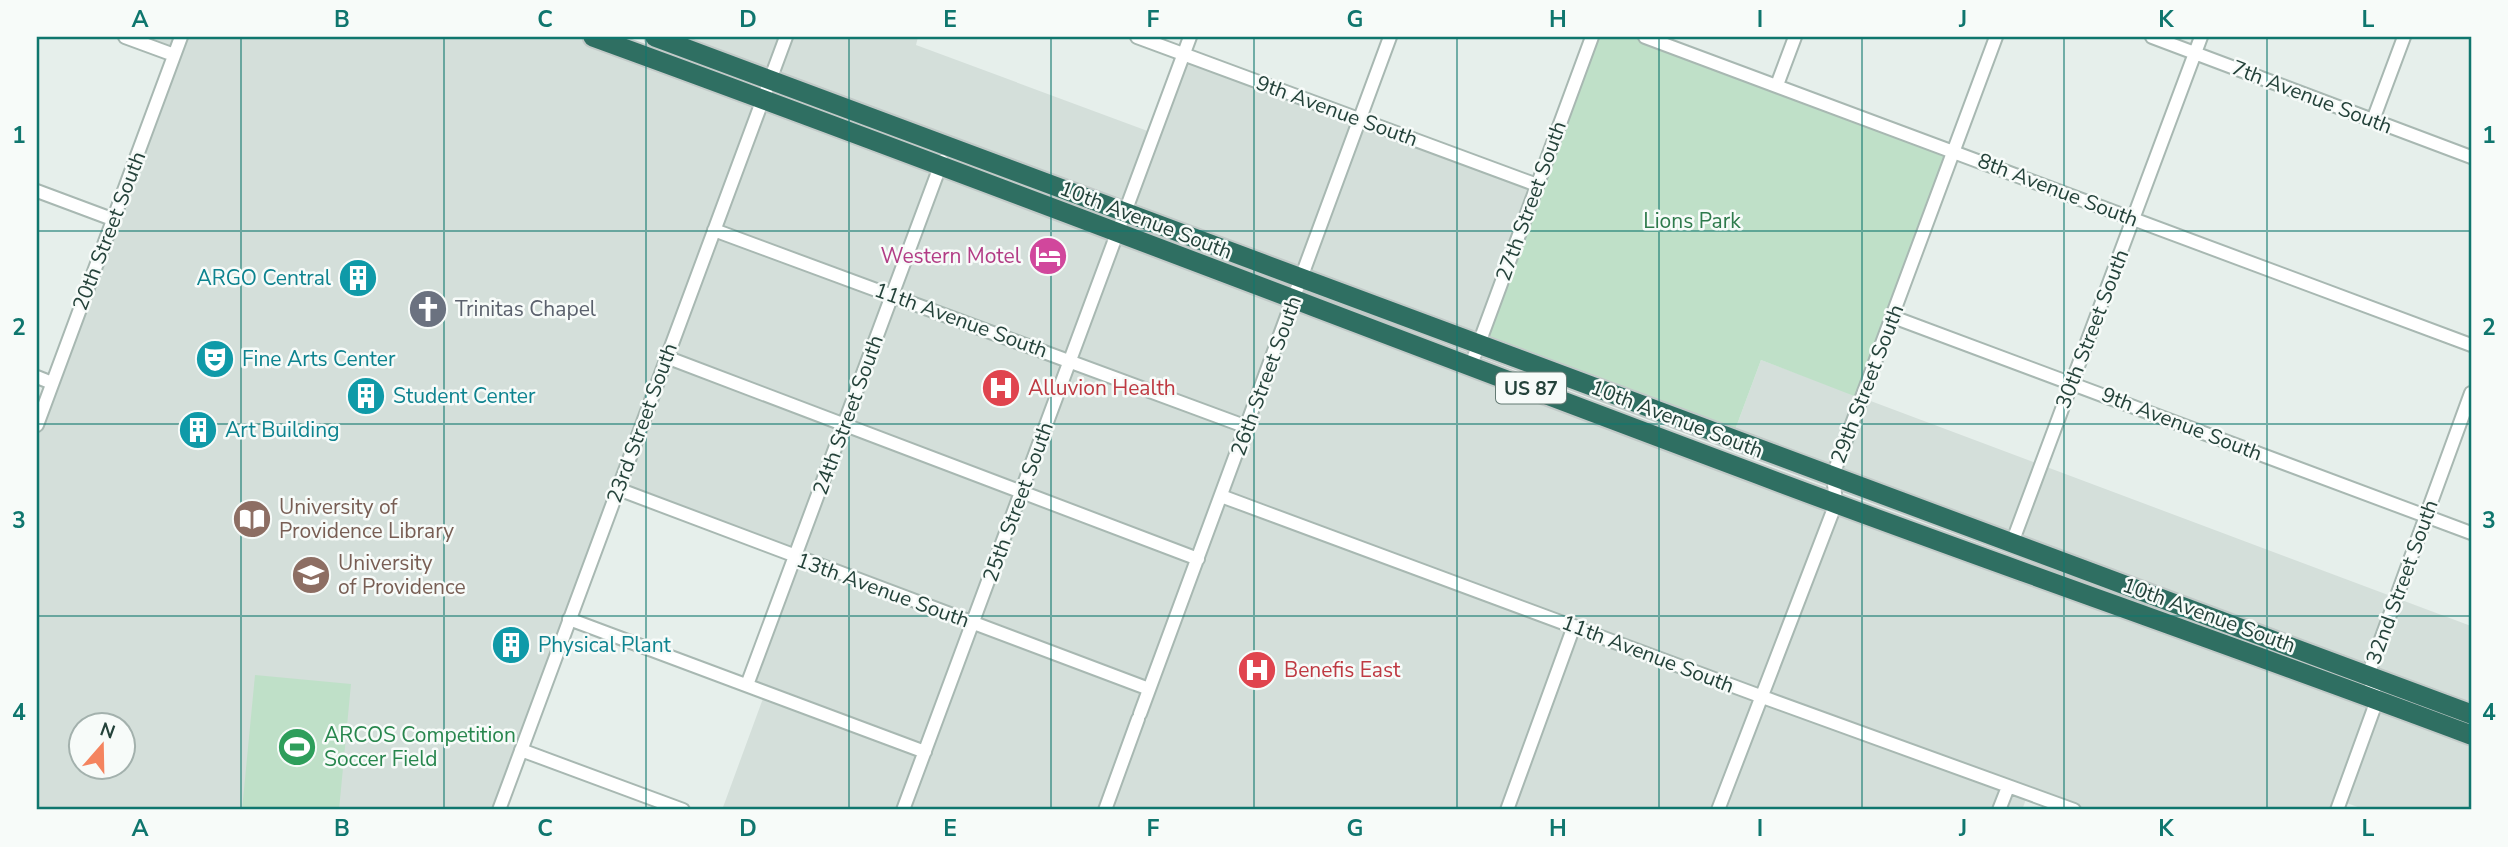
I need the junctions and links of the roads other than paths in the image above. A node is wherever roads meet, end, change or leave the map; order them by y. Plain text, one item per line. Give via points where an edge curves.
1 (125, 37) edge
2 (181, 37) edge
3 (593, 37) edge
4 (655, 37) edge
5 (786, 37) edge
6 (1137, 37) edge
7 (1190, 37) edge
8 (1390, 37) edge
9 (1592, 37) edge
10 (1645, 37) edge
11 (1795, 37) edge
12 (1996, 37) edge
13 (2152, 37) edge
14 (2201, 37) edge
15 (2404, 37) edge
16 (2195, 53) junction
17 (1183, 54) junction
18 (174, 55) junction
19 (771, 79) junction
20 (1777, 85) junction
21 (763, 99) junction
22 (1360, 120) junction
23 (2372, 120) junction
24 (949, 145) junction
25 (1954, 151) junction
26 (2471, 157) edge
27 (941, 165) junction
28 (1537, 185) junction
29 (37, 191) edge
30 (1124, 213) junction
31 (113, 219) junction
32 (2134, 219) junction
33 (714, 230) junction
34 (1118, 234) junction
35 (1302, 279) junction
36 (892, 295) junction
37 (1294, 301) junction
38 (1893, 317) junction
39 (1478, 344) junction
40 (2471, 345) edge
41 (666, 357) junction
42 (1070, 361) junction
43 (1471, 365) junction
44 (37, 377) edge
45 (52, 383) junction
46 (2072, 383) junction
47 (2471, 393) edge
48 (37, 425) edge
49 (844, 425) junction
50 (1247, 426) junction
51 (1833, 475) junction
52 (618, 489) junction
53 (1020, 493) junction
54 (1221, 496) junction
55 (1836, 503) junction
56 (2426, 516) junction
57 (2471, 533) edge
58 (2012, 543) junction
59 (794, 557) junction
60 (1198, 559) junction
61 (569, 619) junction
62 (974, 623) junction
63 (1574, 626) junction
64 (2368, 675) junction
65 (747, 685) junction
66 (1149, 689) junction
67 (1760, 696) junction
68 (2377, 700) junction
69 (2471, 714) edge
70 (2471, 735) edge
71 (521, 750) junction
72 (925, 752) junction
73 (2008, 787) junction
74 (499, 810) edge
75 (683, 810) edge
76 (903, 810) edge
77 (1105, 810) edge
78 (1507, 810) edge
79 (1718, 810) edge
80 (1999, 810) edge
81 (2074, 810) edge
82 (2337, 810) edge

1 - 18 street
2 - 18 street, 20th Street South
3 - 21 highway, 10th Avenue South / US 87
4 - 19 highway, 10th Avenue South / US 87
5 - 19 street, 23rd Street South
6 - 17 street, 9th Avenue South
7 - 17 street, 25th Street South
8 - 22 street, 26th Street South
9 - 28 street, 27th Street South
10 - 20 street, 8th Avenue South
11 - 20 street
12 - 25 street, 29th Street South
13 - 16 street, 7th Avenue South
14 - 16 street, 30th Street South
15 - 23 street
16 - 23 street, 7th Avenue South
16 - 32 street, 30th Street South
17 - 22 street, 9th Avenue South
17 - 30 street, 25th Street South
18 - 31 street, 20th Street South
19 - 21 street, 23rd Street South
19 - 24 highway, 10th Avenue South / US 87
20 - 25 street, 8th Avenue South
21 - 27 highway, 10th Avenue South / US 87
21 - 33 street, 23rd Street South
22 - 28 street, 9th Avenue South
22 - 35 street, 26th Street South
23 - 26 street, 7th Avenue South
24 - 27 street, 24th Street South
24 - 30 highway, 10th Avenue South / US 87
25 - 32 street, 8th Avenue South
25 - 38 street, 29th Street South
27 - 34 highway, 10th Avenue South / US 87
27 - 36 street, 24th Street South
28 - 39 street, 27th Street South
29 - 31 street
30 - 34 street, 25th Street South
30 - 35 highway, 10th Avenue South / US 87
31 - 45 street, 20th Street South
32 - 40 street, 8th Avenue South
32 - 46 street, 30th Street South
33 - 36 street, 11th Avenue South
33 - 41 street, 23rd Street South
34 - 37 highway, 10th Avenue South / US 87
34 - 42 street, 25th Street South
35 - 37 street, 26th Street South
35 - 39 highway, 10th Avenue South / US 87
36 - 42 street, 11th Avenue South
36 - 49 street, 24th Street South
37 - 43 highway, 10th Avenue South / US 87
37 - 50 street, 26th Street South
38 - 46 street, 9th Avenue South
38 - 51 street, 29th Street South
39 - 43 street, 27th Street South
39 - 51 highway, 10th Avenue South / US 87
41 - 49 street
41 - 52 street, 23rd Street South
42 - 50 street, 11th Avenue South
42 - 53 street, 25th Street South
43 - 55 highway, 10th Avenue South / US 87
44 - 45 street
45 - 48 street, 20th Street South
46 - 56 street, 9th Avenue South
46 - 58 street, 30th Street South
47 - 56 street, 32nd Street South
49 - 53 street
49 - 59 street, 24th Street South
50 - 54 street, 26th Street South
51 - 55 street, 29th Street South
51 - 58 highway, 10th Avenue South / US 87
52 - 59 street, 13th Avenue South
52 - 61 street, 23rd Street South
53 - 60 street
53 - 62 street, 25th Street South
54 - 60 street, 26th Street South
54 - 63 street, 11th Avenue South
55 - 67 street, 29th Street South
55 - 68 highway, 10th Avenue South / US 87
56 - 57 street, 9th Avenue South
56 - 64 street, 32nd Street South
58 - 64 highway, 10th Avenue South / US 87
59 - 62 street, 13th Avenue South
59 - 65 street, 24th Street South
60 - 66 street, 26th Street South
61 - 65 street
61 - 71 street, 23rd Street South
62 - 66 street, 13th Avenue South
62 - 72 street, 25th Street South
63 - 67 street, 11th Avenue South
63 - 78 street
64 - 68 street, 32nd Street South
64 - 69 highway, 10th Avenue South / US 87
65 - 72 street
66 - 77 street, 26th Street South
67 - 73 street, 11th Avenue South
67 - 79 street, 29th Street South
68 - 70 highway, 10th Avenue South / US 87
68 - 82 street
71 - 74 street, 23rd Street South
71 - 75 street
72 - 76 street, 25th Street South
73 - 80 street
73 - 81 street, 11th Avenue South

